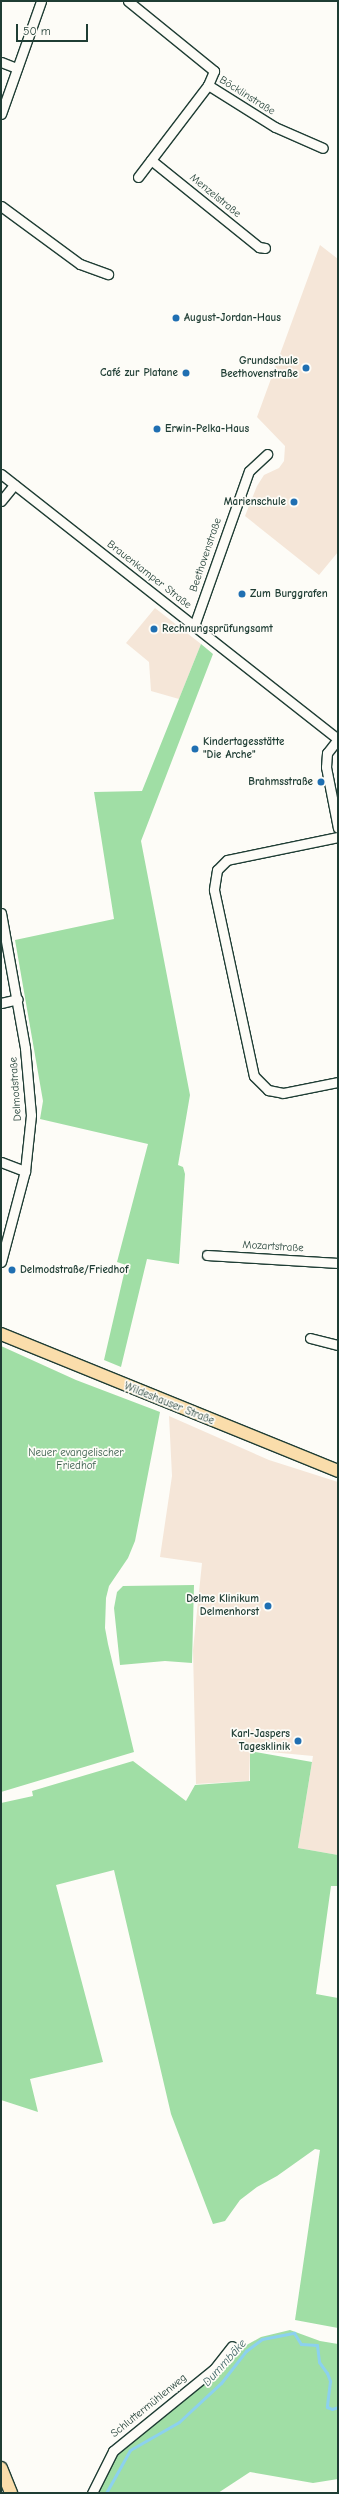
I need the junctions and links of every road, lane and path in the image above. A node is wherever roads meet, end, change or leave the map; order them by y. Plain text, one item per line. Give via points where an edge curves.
1 (41, 1) edge
2 (128, 1) edge
3 (1, 62) edge
4 (17, 68) junction
5 (208, 85) junction
6 (1, 114) edge
7 (323, 148) dead end
8 (151, 160) junction
9 (138, 176) dead end
10 (1, 206) edge
11 (265, 248) dead end
12 (108, 274) dead end
13 (267, 454) dead end
14 (1, 474) edge
15 (14, 485) junction
16 (1, 501) edge
17 (194, 626) junction
18 (338, 739) edge
19 (338, 828) edge
20 (338, 837) edge
21 (1, 913) edge
22 (18, 999) junction
23 (1, 1003) edge
24 (338, 1082) edge
25 (1, 1162) edge
26 (25, 1171) junction
27 (207, 1255) dead end
28 (1, 1262) edge
29 (338, 1263) edge
30 (1, 1334) edge
31 (310, 1338) dead end
32 (338, 1345) edge
33 (338, 1471) edge
34 (232, 2346) dead end
35 (1, 2468) edge
36 (11, 2493) edge
37 (92, 2493) edge

1 - 4 street
2 - 5 street, Böcklinstraße via 214,72
3 - 4 street
4 - 6 street
5 - 7 street, Böcklinstraße via 275,127
5 - 8 street
8 - 9 street
8 - 11 street, Menzelstraße via 259,247
10 - 12 street via 80,264
13 - 17 street, Beethovenstraße via 249,471
14 - 15 street, Brauenkamper Straße
15 - 16 street
15 - 17 street, Brauenkamper Straße
17 - 18 street, Brauenkamper Straße
18 - 19 street via 327,753 326,766
20 - 24 street via 227,860 217,870 214,890 254,1076 268,1090 283,1093
21 - 22 street, Delmodstraße
22 - 23 street
22 - 26 street, Delmodstraße via 32,1115
25 - 26 street
26 - 28 street, Delmodstraße
27 - 29 street, Mozartstraße
30 - 33 main road, Wildeshauser Straße
31 - 32 street
34 - 37 street, Schluttermühlenweg via 214,2369 113,2451
35 - 36 main road

